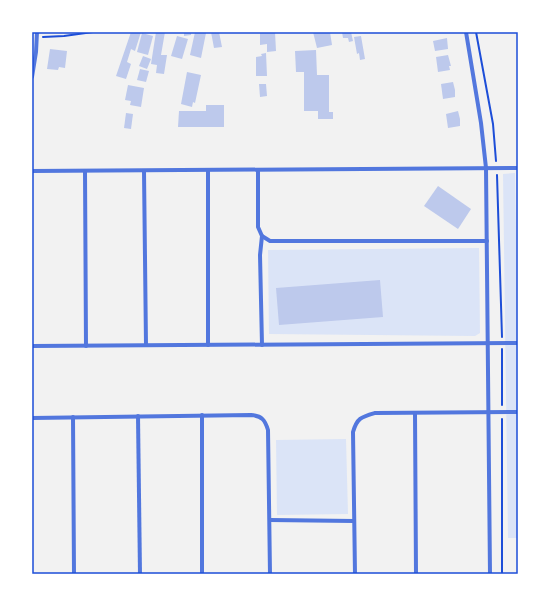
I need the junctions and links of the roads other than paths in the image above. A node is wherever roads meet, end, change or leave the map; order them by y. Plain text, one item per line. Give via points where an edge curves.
1 (466, 32) edge
2 (37, 34) edge
3 (32, 77) edge
4 (486, 168) junction
5 (518, 168) edge
6 (208, 170) junction
7 (258, 170) junction
8 (85, 171) junction
9 (144, 171) junction
10 (32, 172) edge
11 (262, 236) junction
12 (488, 241) junction
13 (518, 343) edge
14 (489, 344) junction
15 (208, 345) junction
16 (262, 345) junction
17 (32, 346) edge
18 (86, 346) junction
19 (146, 346) junction
20 (518, 412) edge
21 (415, 413) junction
22 (490, 413) junction
23 (202, 415) junction
24 (138, 416) junction
25 (72, 417) junction
26 (32, 418) edge
27 (270, 520) junction
28 (354, 521) junction
29 (74, 574) edge
30 (140, 574) edge
31 (202, 574) edge
32 (270, 574) edge
33 (355, 574) edge
34 (416, 574) edge
35 (490, 574) edge

1 - 4 street
2 - 3 street
4 - 5 street
4 - 7 street
4 - 12 street
6 - 7 street
6 - 9 street
6 - 15 street
7 - 11 street via 258,227
8 - 9 street
8 - 10 street
8 - 18 street
9 - 19 street
11 - 12 street via 274,242
11 - 16 street
12 - 14 street
13 - 14 street
14 - 16 street
14 - 22 street
15 - 16 street
15 - 19 street
17 - 18 street
18 - 19 street
20 - 22 street
21 - 22 street
21 - 28 street via 375,413 361,418 356,423 353,432
21 - 34 street
22 - 35 street
23 - 24 street
23 - 27 street via 251,415 265,421 268,430
23 - 31 street
24 - 25 street
24 - 30 street
25 - 26 street
25 - 29 street
27 - 28 street
27 - 32 street
28 - 33 street

